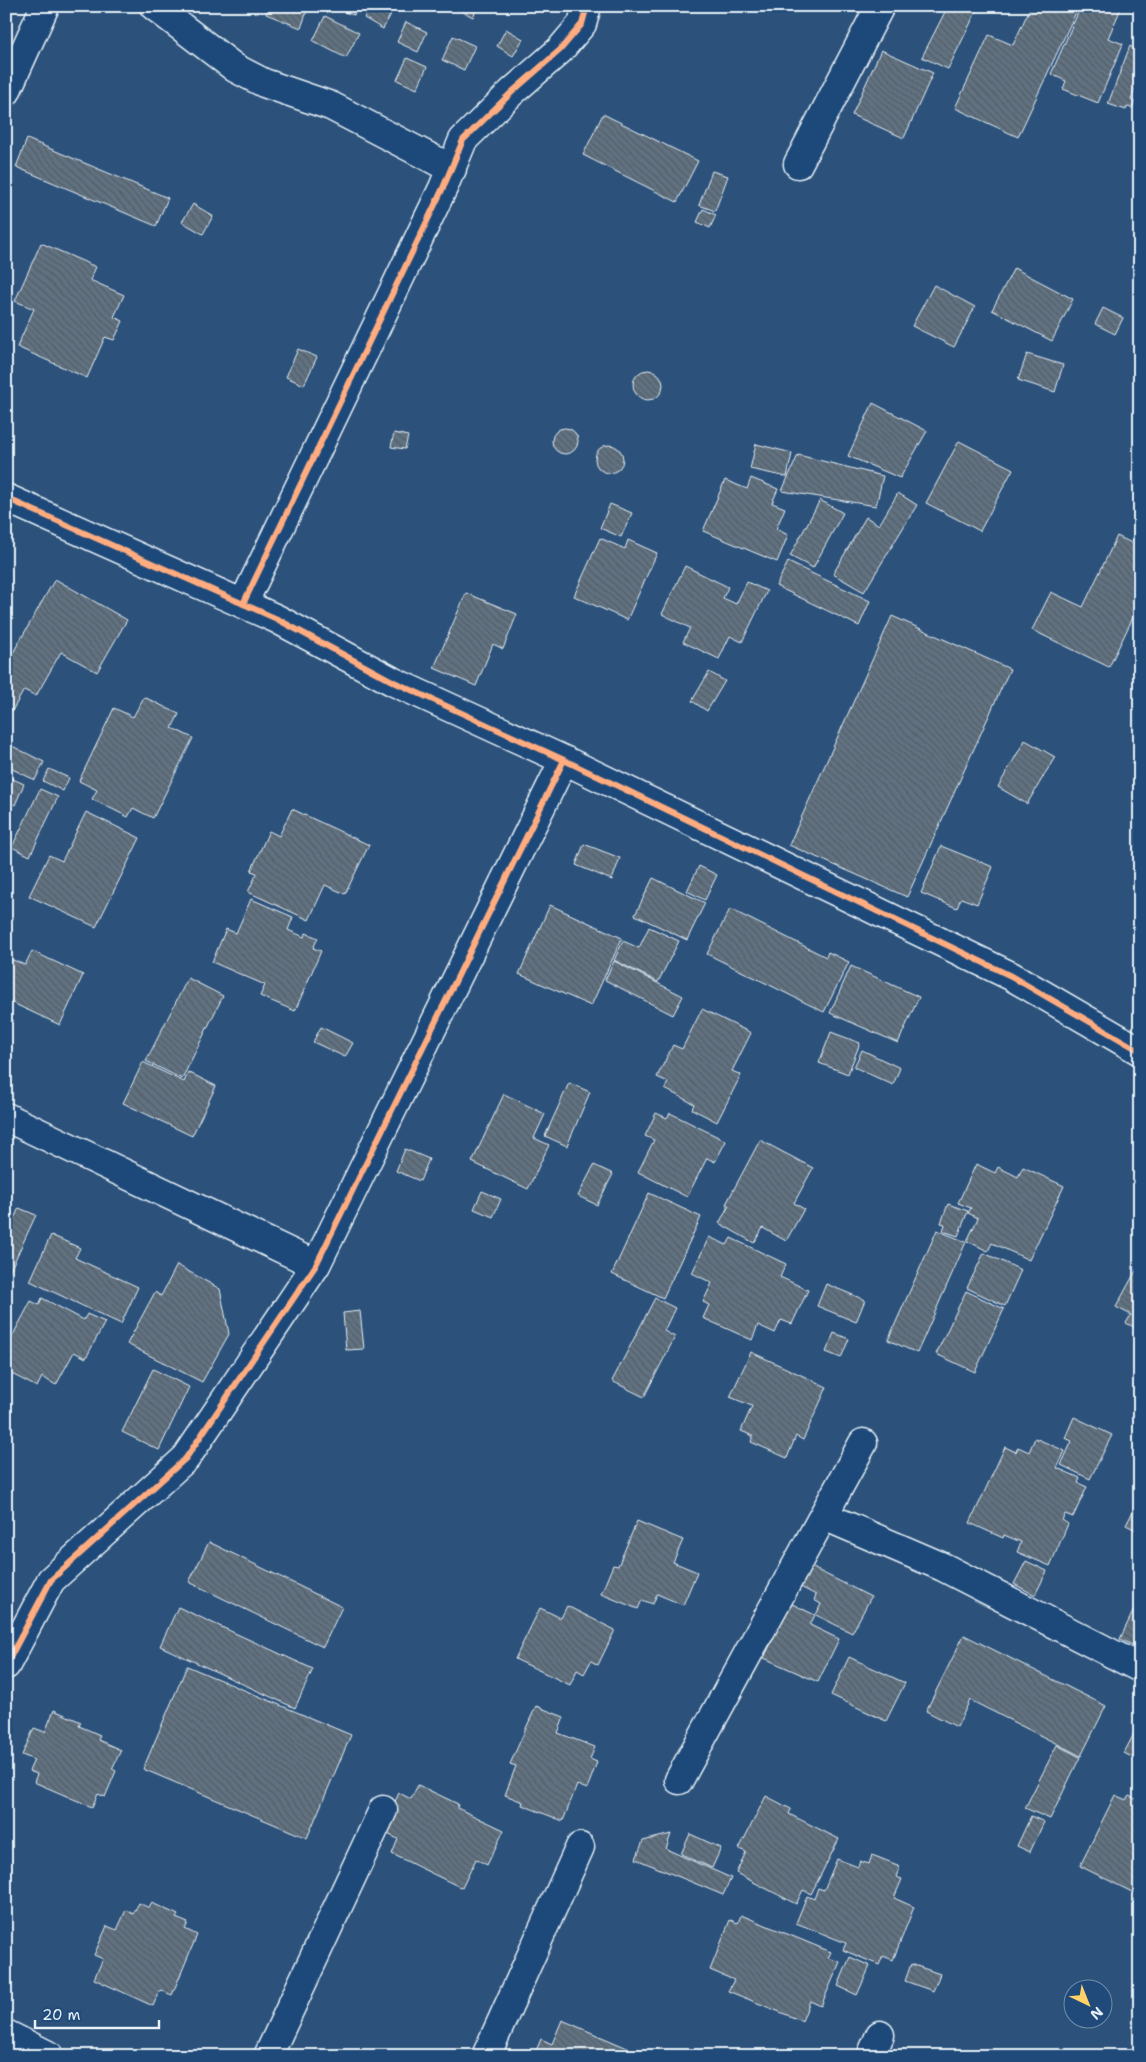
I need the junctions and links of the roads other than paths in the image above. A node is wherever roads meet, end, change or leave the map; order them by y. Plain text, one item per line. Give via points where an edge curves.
1 (45, 6) edge
2 (154, 6) edge
3 (587, 6) edge
4 (880, 6) edge
5 (6, 92) edge
6 (798, 164) dead end
7 (452, 169) junction
8 (6, 498) edge
9 (243, 604) junction
10 (564, 760) junction
11 (1140, 1051) edge
12 (6, 1117) edge
13 (316, 1265) junction
14 (863, 1443) dead end
15 (824, 1516) junction
16 (6, 1665) edge
17 (1140, 1668) edge
18 (679, 1780) dead end
19 (382, 1810) dead end
20 (580, 1847) dead end
21 (6, 2034) edge
22 (50, 2056) edge
23 (268, 2056) edge
24 (486, 2056) edge

1 - 5 street
2 - 7 street via 235,68 264,83 330,106
3 - 7 street via 582,24 560,50 463,140
4 - 6 street
7 - 9 street
8 - 9 street
9 - 10 street via 394,682
10 - 11 street via 1011,976
10 - 13 street
12 - 13 street
13 - 16 street via 186,1458 51,1580
14 - 15 street
15 - 17 street via 943,1567
15 - 18 street
19 - 23 street
20 - 24 street
21 - 22 street

